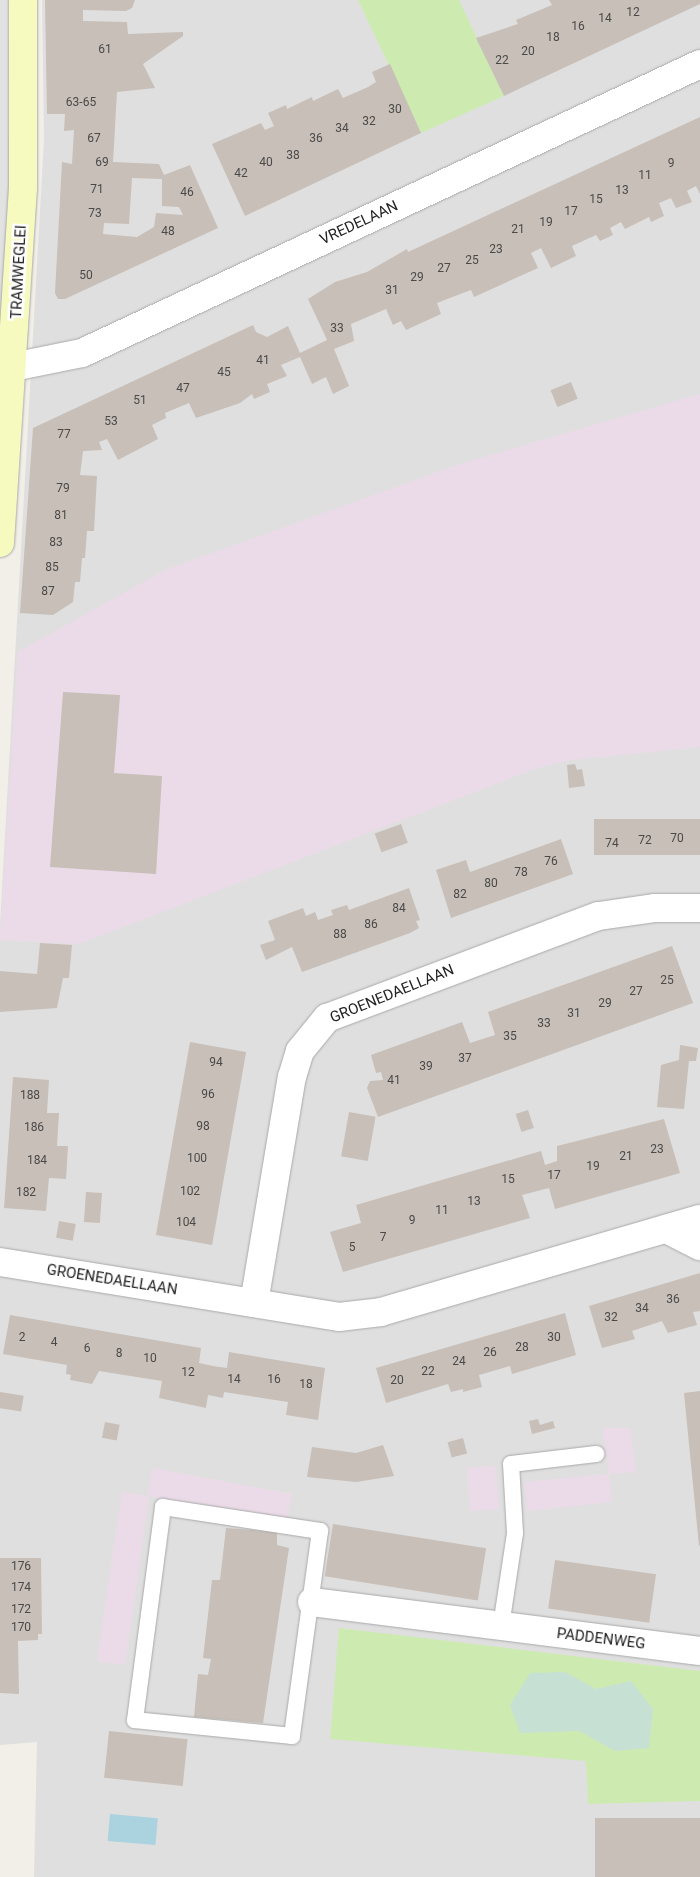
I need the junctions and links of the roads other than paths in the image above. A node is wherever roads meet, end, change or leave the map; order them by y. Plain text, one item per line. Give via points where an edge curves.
1 (22, 0) edge
2 (700, 64) edge
3 (13, 367) junction
4 (0, 543) edge
5 (695, 902) edge
6 (700, 1219) edge
7 (666, 1229) junction
8 (700, 1246) edge
9 (0, 1262) edge
10 (254, 1303) junction
11 (596, 1454) dead end
12 (312, 1602) junction
13 (501, 1626) junction
14 (700, 1651) edge

1 - 3 street, TRAMWEGLEI via 23,188
2 - 3 street, VREDELAAN via 82,352
3 - 4 street, TRAMWEGLEI
5 - 10 street, GROENEDAELLAAN via 600,916 327,1018 300,1051 292,1077
6 - 7 street, GROENEDAELLAAN
7 - 8 street
7 - 10 street, GROENEDAELLAAN via 381,1312 339,1317
9 - 10 street, GROENEDAELLAAN
11 - 13 lane via 511,1464 516,1533
12 - 12 lane via 292,1736 135,1720 163,1507 320,1531
12 - 13 street, PADDENWEG
13 - 14 street, PADDENWEG

